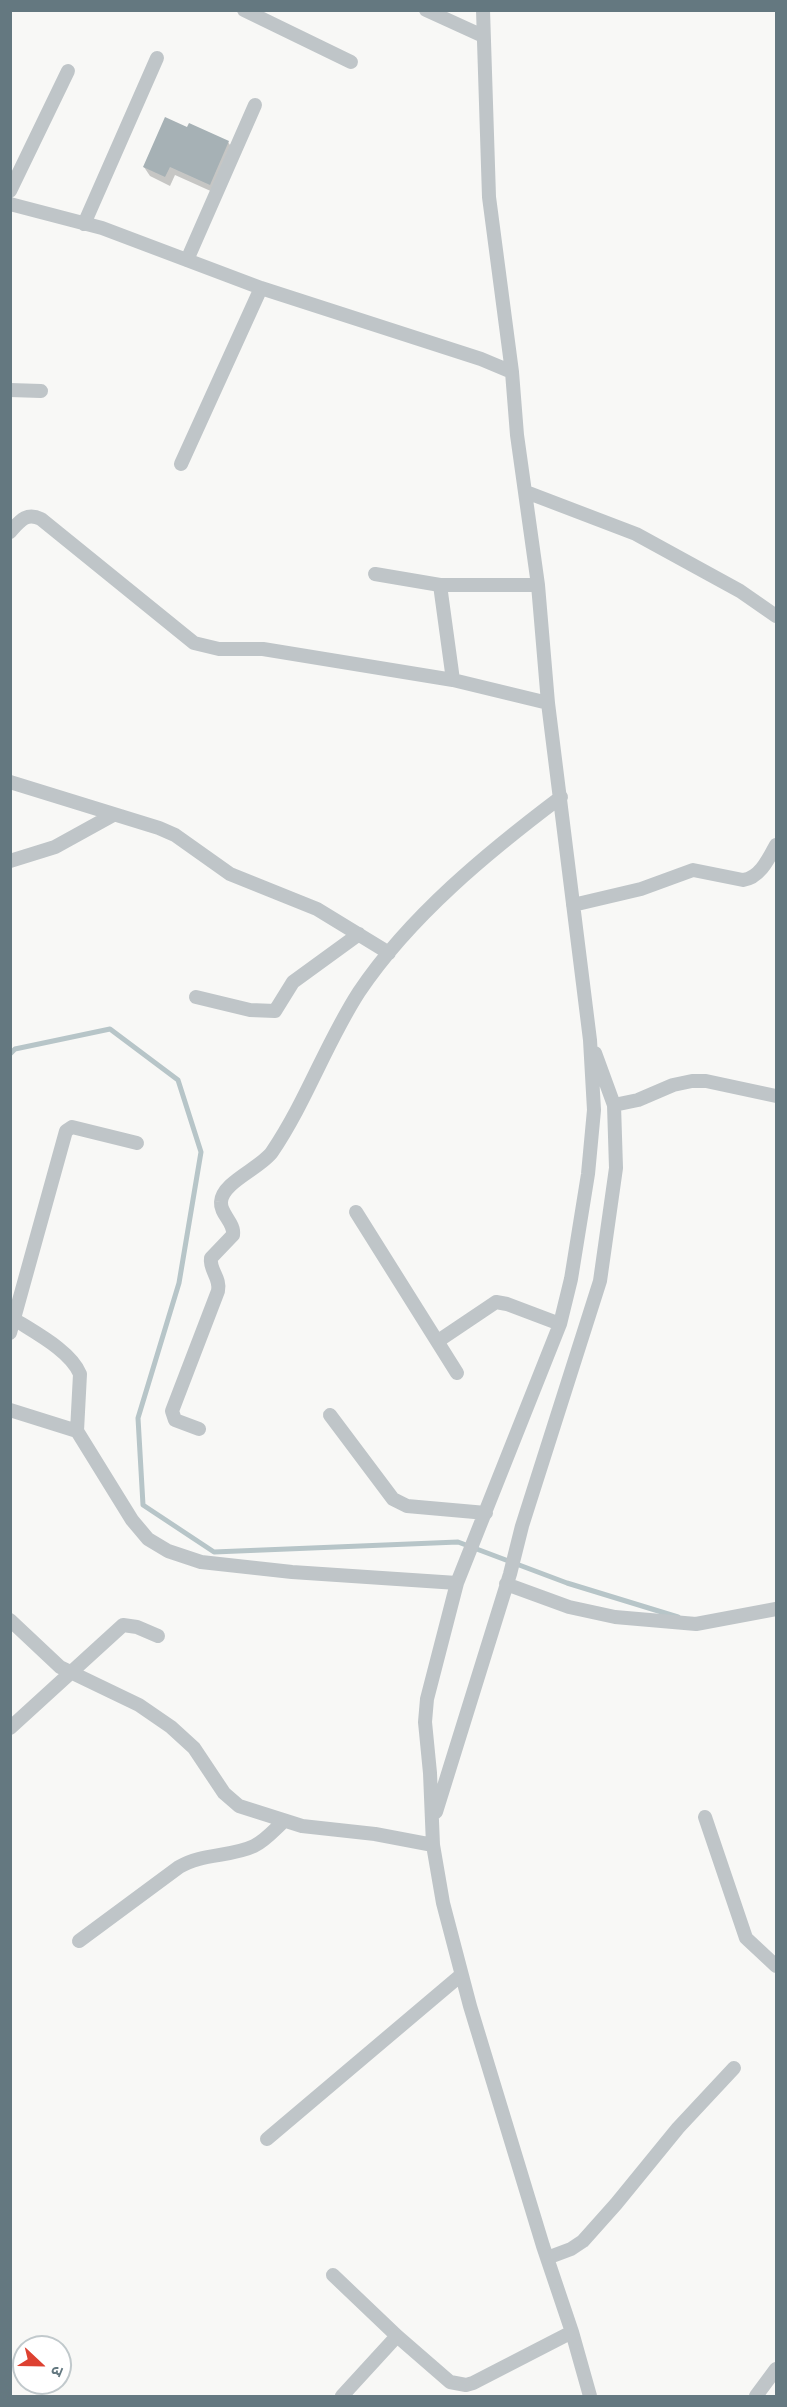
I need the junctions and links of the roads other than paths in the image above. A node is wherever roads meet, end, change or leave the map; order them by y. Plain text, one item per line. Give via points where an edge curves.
1 (244, 10) edge
2 (426, 10) edge
3 (483, 10) edge
4 (483, 36) junction
5 (157, 58) dead end
6 (351, 62) dead end
7 (68, 71) dead end
8 (255, 105) dead end
9 (10, 191) edge
10 (10, 204) edge
11 (84, 224) junction
12 (187, 260) junction
13 (261, 288) junction
14 (513, 372) junction
15 (10, 390) edge
16 (41, 391) dead end
17 (181, 464) dead end
18 (526, 492) junction
19 (10, 531) edge
20 (375, 574) dead end
21 (440, 585) junction
22 (538, 585) junction
23 (777, 616) edge
24 (453, 680) junction
25 (548, 703) junction
26 (10, 782) edge
27 (561, 796) junction
28 (113, 815) junction
29 (777, 845) edge
30 (10, 861) edge
31 (573, 905) junction
32 (359, 934) junction
33 (389, 953) junction
34 (196, 997) dead end
35 (590, 1040) junction
36 (777, 1096) edge
37 (615, 1105) junction
38 (137, 1143) dead end
39 (356, 1212) dead end
40 (14, 1319) junction
41 (560, 1324) junction
42 (10, 1333) edge
43 (438, 1341) junction
44 (457, 1373) dead end
45 (10, 1410) edge
46 (330, 1415) dead end
47 (199, 1429) dead end
48 (77, 1431) junction
49 (486, 1513) junction
50 (508, 1579) junction
51 (458, 1583) junction
52 (777, 1609) edge
53 (10, 1620) edge
54 (158, 1636) dead end
55 (72, 1673) junction
56 (10, 1728) edge
57 (705, 1817) dead end
58 (284, 1821) junction
59 (434, 1821) junction
60 (434, 1845) junction
61 (79, 1941) dead end
62 (777, 1966) edge
63 (461, 1975) junction
64 (734, 2068) dead end
65 (267, 2139) dead end
66 (547, 2258) junction
67 (333, 2276) dead end
68 (572, 2331) junction
69 (397, 2336) junction
70 (777, 2369) edge
71 (342, 2397) edge
72 (590, 2397) edge
73 (756, 2397) edge

1 - 6 street
2 - 4 street
3 - 4 street
4 - 14 street via 489,197
5 - 11 street
7 - 9 street
8 - 12 street
10 - 11 street
11 - 12 street
12 - 13 street
13 - 14 street
13 - 17 street
14 - 18 street
15 - 16 street
18 - 22 street
18 - 23 street via 636,534 740,591
19 - 24 street via 26,516 41,519 194,643 219,649 263,649
20 - 21 street
21 - 22 street
21 - 24 street
22 - 25 street
24 - 25 street
25 - 27 street
26 - 28 street
27 - 31 street
27 - 33 street via 476,864
28 - 30 street via 55,847
28 - 32 street via 159,828 230,874 308,904
29 - 31 street via 757,875 749,880 693,870 641,889
31 - 35 street
32 - 33 street
32 - 34 street via 292,982 275,1011 250,1010
33 - 47 street via 359,992 270,1155 221,1199 233,1235 211,1258 218,1291 172,1411 175,1420
35 - 37 street
35 - 41 street via 594,1110 588,1174
36 - 37 street via 692,1081
37 - 50 street via 616,1168 600,1281
38 - 40 street via 72,1127 66,1131
39 - 43 street
40 - 42 street
40 - 48 street via 77,1367
41 - 43 street via 496,1302
41 - 49 street
43 - 44 street
45 - 48 street
46 - 49 street via 393,1499 407,1506
48 - 51 street via 132,1520 148,1539 168,1551 201,1562
49 - 51 street
50 - 52 street via 569,1607 615,1617 700,1623
50 - 59 street
51 - 59 street via 425,1713
53 - 55 street via 55,1664
54 - 55 street via 123,1625
55 - 56 street
55 - 58 street via 138,1705 171,1727 194,1748 224,1793 239,1806
57 - 62 street via 746,1938
58 - 60 street
58 - 61 street via 255,1846 190,1860
59 - 60 street
60 - 63 street
63 - 65 street
63 - 66 street
64 - 66 street via 583,2241
66 - 68 street
67 - 69 street
68 - 69 street via 466,2385 450,2382
68 - 72 street
69 - 71 street
70 - 73 street

